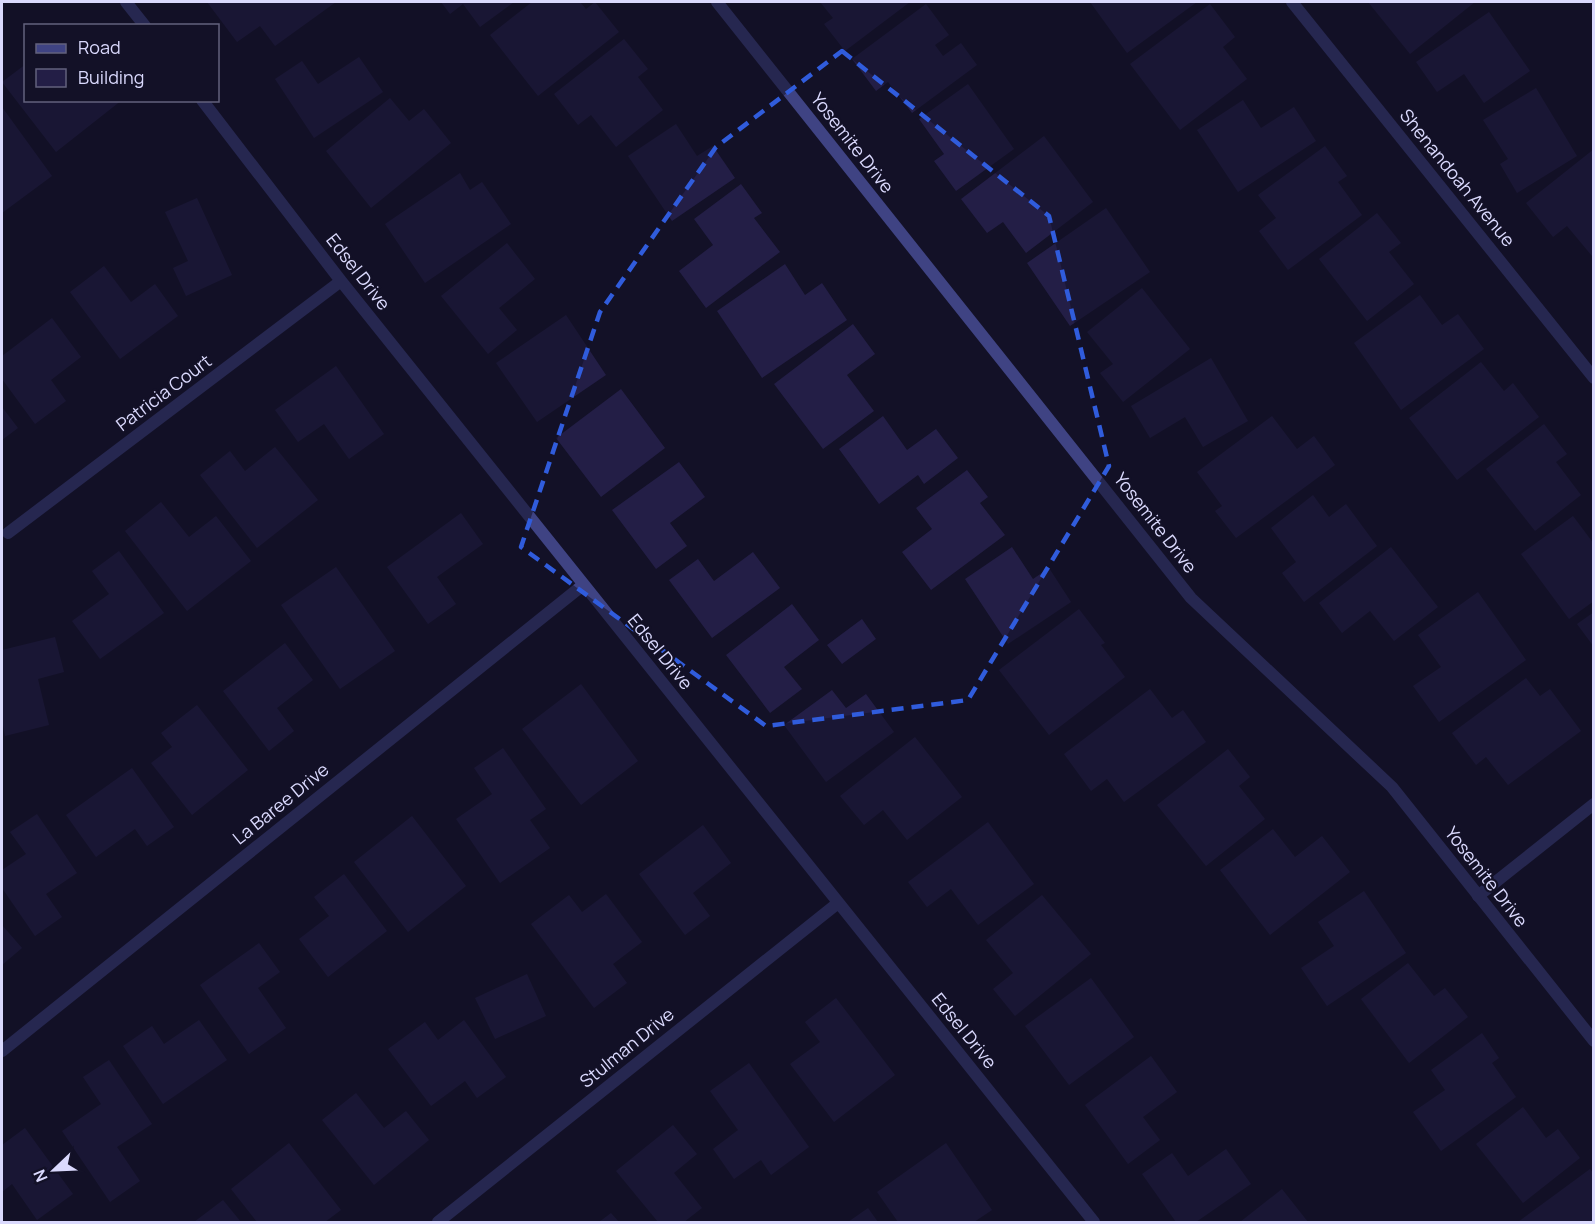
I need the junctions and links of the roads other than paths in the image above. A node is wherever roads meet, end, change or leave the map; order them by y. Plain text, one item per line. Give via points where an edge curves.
1 (126, 2) edge
2 (717, 2) edge
3 (1292, 2) edge
4 (143, 24) edge
5 (204, 102) edge
6 (341, 281) junction
7 (1593, 378) edge
8 (8, 533) dead end
9 (584, 585) junction
10 (1593, 804) edge
11 (1478, 896) junction
12 (838, 903) junction
13 (1593, 1041) edge
14 (2, 1051) edge
15 (1091, 1221) edge
16 (438, 1222) edge

1 - 4 street
2 - 11 street, Yosemite Drive via 1191,598 1392,787
3 - 7 street, Shenandoah Avenue
5 - 6 street, Edsel Drive
6 - 8 street, Patricia Court
6 - 9 street, Edsel Drive
9 - 12 street, Edsel Drive
9 - 14 street, La Baree Drive
10 - 11 street
11 - 13 street, Yosemite Drive
12 - 15 street, Edsel Drive
12 - 16 street, Stulman Drive

